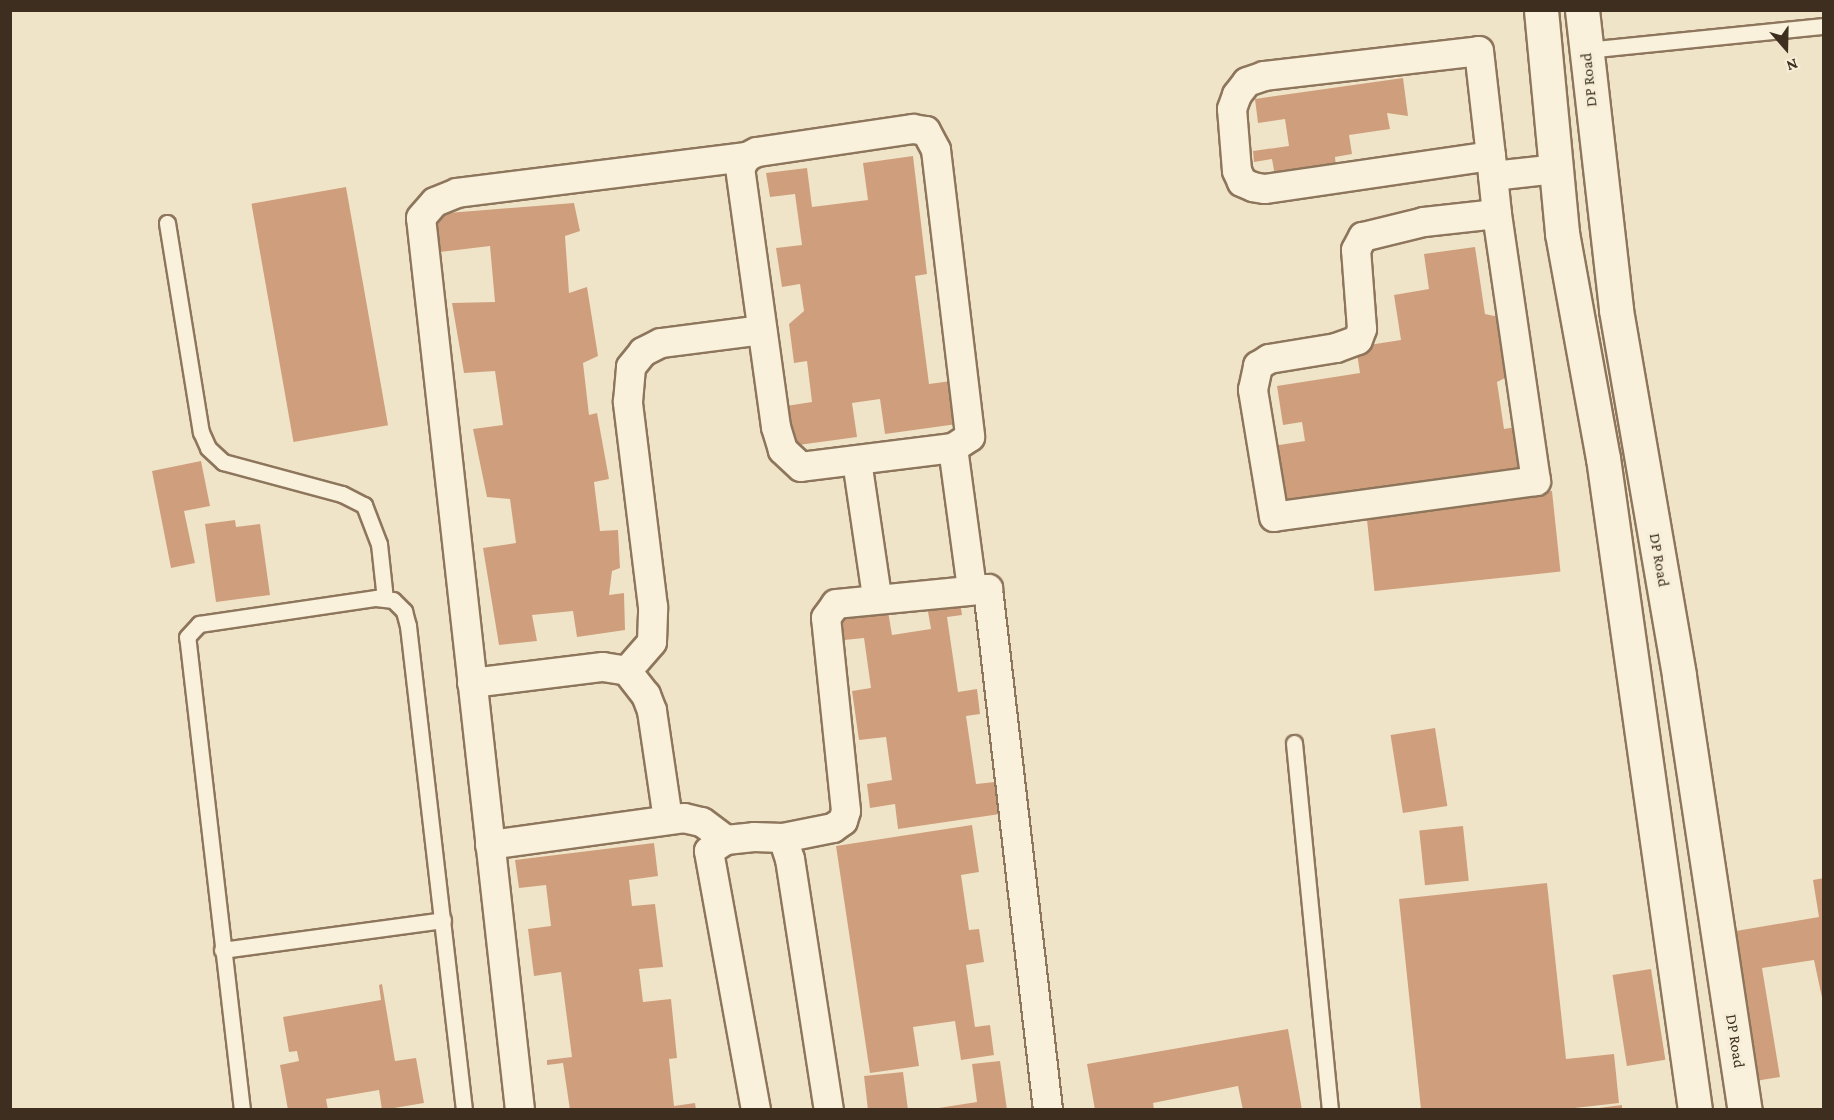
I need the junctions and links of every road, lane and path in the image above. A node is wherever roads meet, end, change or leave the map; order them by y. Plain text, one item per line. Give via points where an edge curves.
1 (1541, 10) edge
2 (1582, 10) edge
3 (1824, 26) edge
4 (1586, 50) junction
5 (747, 157) junction
6 (1492, 166) junction
7 (1556, 169) junction
8 (1497, 214) junction
9 (167, 223) dead end
10 (762, 330) junction
11 (1632, 405) junction
12 (1593, 411) junction
13 (953, 448) junction
14 (857, 461) junction
15 (972, 589) junction
16 (877, 597) junction
17 (385, 599) junction
18 (627, 670) junction
19 (472, 683) junction
20 (1294, 743) dead end
21 (668, 820) junction
22 (783, 838) junction
23 (726, 840) junction
24 (490, 845) junction
25 (443, 920) junction
26 (222, 950) junction
27 (242, 1110) edge
28 (464, 1110) edge
29 (520, 1110) edge
30 (756, 1110) edge
31 (829, 1110) edge
32 (1048, 1110) edge
33 (1330, 1110) edge
34 (1695, 1110) edge
35 (1744, 1110) edge

1 - 7 street
2 - 4 street, DP Road
3 - 4 lane
4 - 11 street, DP Road via 1614,299
5 - 10 street via 740,168 741,192
5 - 13 street via 757,152 913,129 926,131 936,150 971,427 970,437
5 - 19 street via 457,193 435,202 421,218
6 - 6 street via 1479,51 1264,76 1247,82 1232,109 1237,171 1242,182 1264,189
6 - 7 street
6 - 8 street
7 - 12 street via 1562,233
8 - 8 street via 1424,222 1363,237 1356,250 1362,329 1358,340 1336,348 1269,359 1257,366 1253,390 1274,517 1536,481
9 - 17 lane via 201,432 208,448 223,462 342,494 364,506 380,544
10 - 14 street via 776,428 783,450 801,467
10 - 18 street via 661,343 643,352 631,367 628,402 653,607 652,642
11 - 12 street
11 - 35 street, DP Road via 1679,676
12 - 34 street
13 - 14 street
13 - 15 street
14 - 16 street
15 - 16 street
15 - 32 street via 988,589
16 - 22 street via 836,604 826,618 846,811 843,821 833,828
17 - 25 lane via 393,600 404,611 408,626
17 - 26 lane via 199,624 187,637
18 - 19 street via 603,667
18 - 21 street via 646,695 652,711
19 - 24 street
20 - 33 lane
21 - 23 street via 702,822
21 - 24 street
22 - 23 street
22 - 31 street
23 - 30 street via 709,851
24 - 29 street
25 - 26 lane
25 - 28 lane
26 - 27 lane

